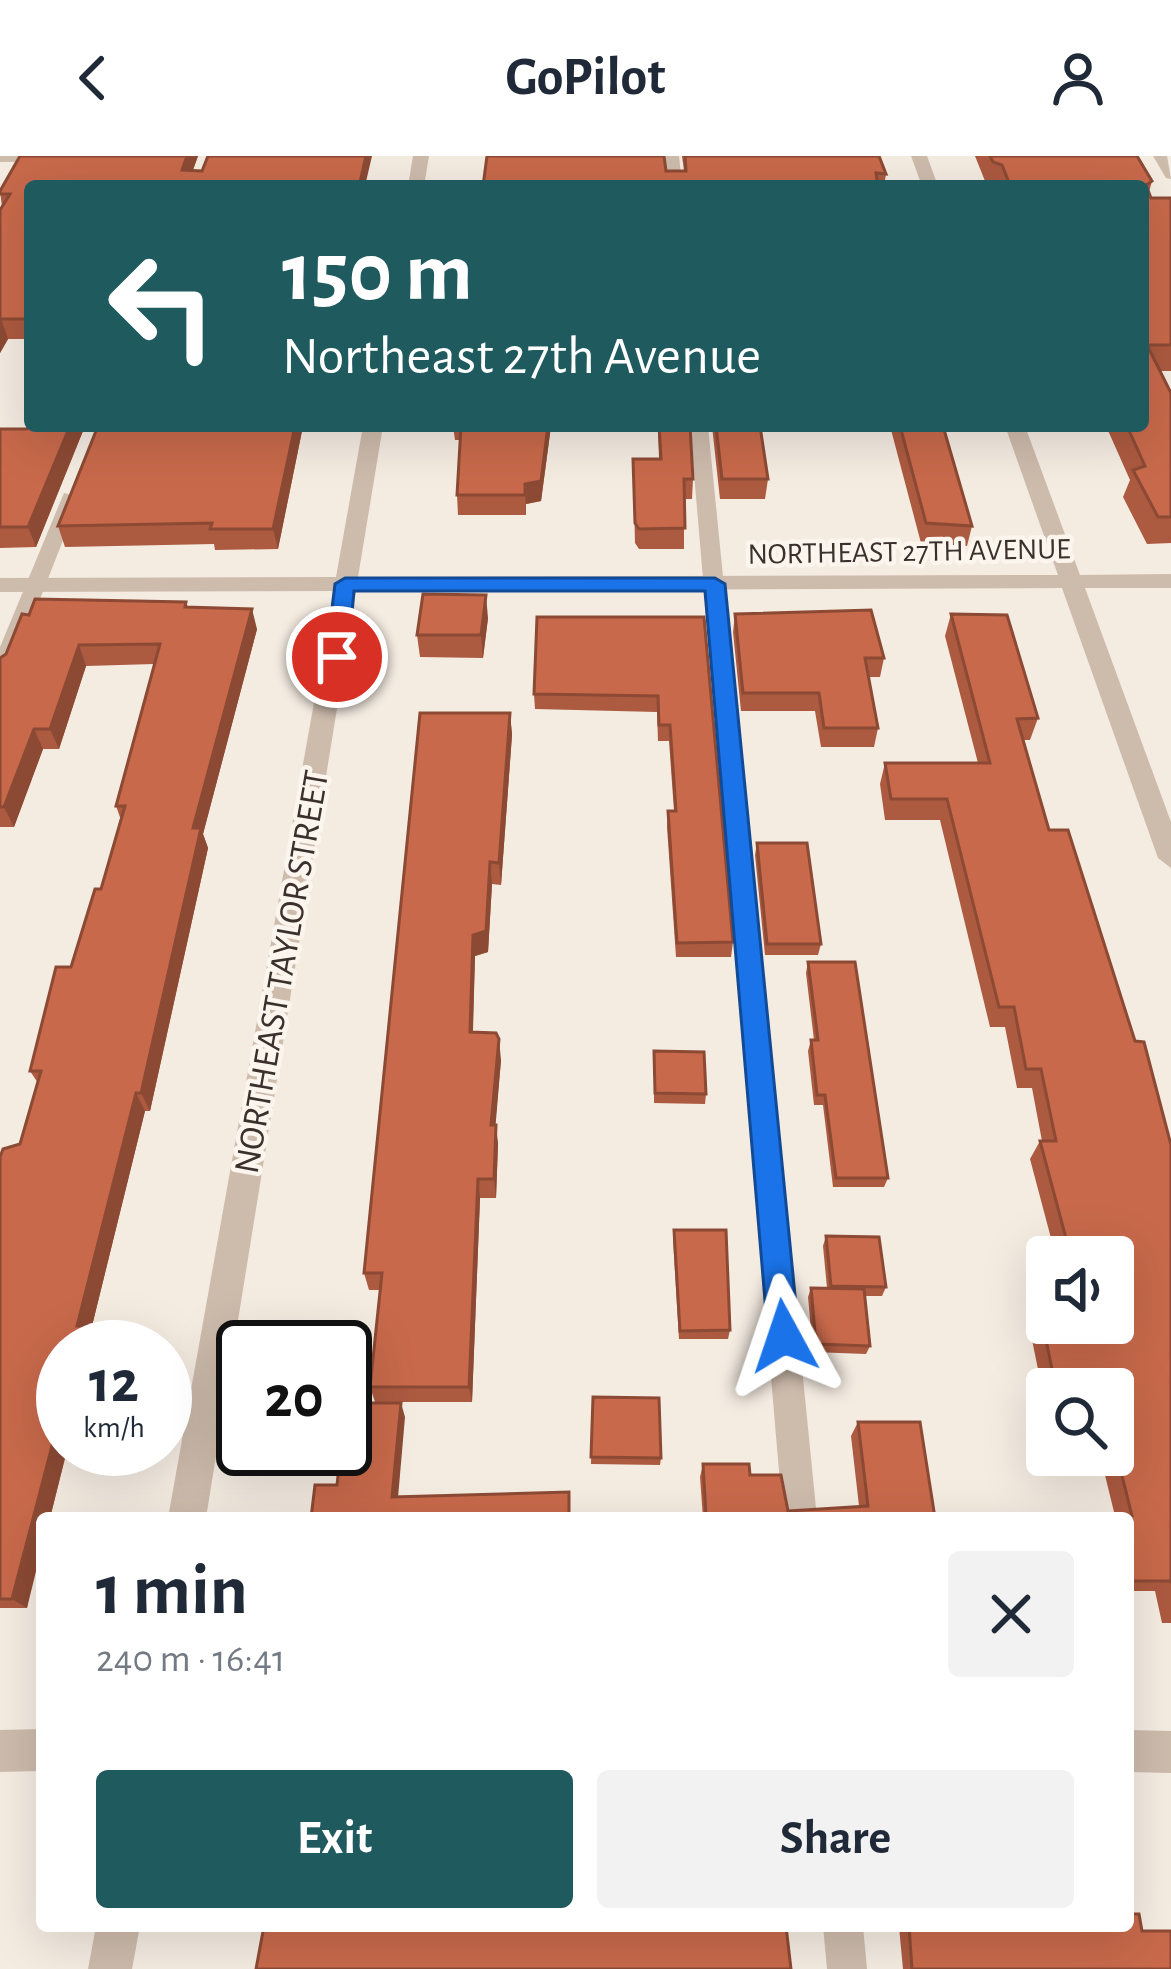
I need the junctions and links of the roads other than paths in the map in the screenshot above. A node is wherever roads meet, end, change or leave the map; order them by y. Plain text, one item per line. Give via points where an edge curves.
1 (140, 156) edge
2 (1160, 156) edge
3 (0, 157) edge
4 (1171, 175) edge
5 (372, 432) edge
6 (700, 432) edge
7 (1017, 432) edge
8 (76, 484) edge
9 (1070, 580) junction
10 (1171, 580) edge
11 (345, 584) junction
12 (715, 584) junction
13 (0, 585) edge
14 (35, 585) junction
15 (0, 673) edge
16 (1171, 858) edge
17 (188, 1512) edge
18 (799, 1512) edge
19 (36, 1750) edge
20 (0, 1751) edge
21 (1134, 1751) edge
22 (1171, 1752) edge
23 (117, 1932) edge
24 (844, 1932) edge
25 (110, 1969) edge
26 (848, 1969) edge

1 - 3 street
2 - 4 lane
5 - 11 street, NORTHEAST TAYLOR STREET
6 - 12 lane
7 - 9 street
8 - 14 lane
9 - 10 street, NORTHEAST 27TH AVENUE
9 - 12 street, NORTHEAST 27TH AVENUE
9 - 16 street
11 - 12 street, NORTHEAST 27TH AVENUE
11 - 14 street, NORTHEAST 27TH AVENUE
11 - 17 street, NORTHEAST TAYLOR STREET
12 - 18 lane
13 - 14 street, NORTHEAST 27TH AVENUE
14 - 15 lane
19 - 20 street
21 - 22 street
23 - 25 street
24 - 26 lane

